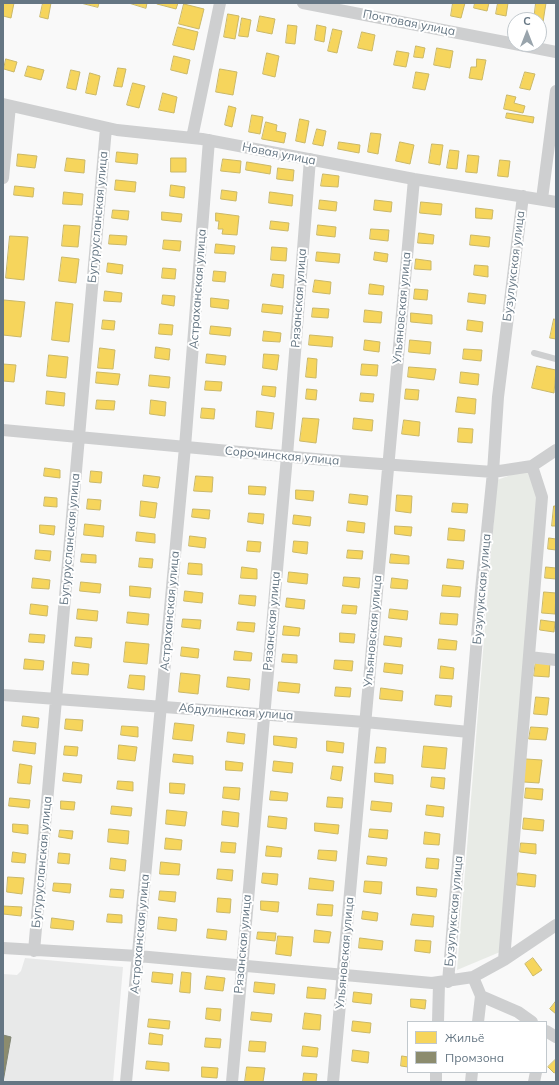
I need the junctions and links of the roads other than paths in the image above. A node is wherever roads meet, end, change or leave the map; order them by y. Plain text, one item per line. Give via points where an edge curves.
1 (220, 3) edge
2 (303, 3) edge
3 (507, 42) edge
4 (556, 91) edge
5 (6, 105) edge
6 (106, 128) junction
7 (192, 138) junction
8 (209, 140) junction
9 (310, 160) junction
10 (3, 178) edge
11 (414, 179) junction
12 (523, 196) junction
13 (542, 198) junction
14 (556, 202) edge
15 (534, 353) dead end
16 (556, 359) edge
17 (3, 430) edge
18 (78, 437) junction
19 (185, 447) junction
20 (556, 450) edge
21 (287, 456) junction
22 (387, 464) junction
23 (532, 466) junction
24 (493, 472) junction
25 (529, 657) junction
26 (556, 660) edge
27 (3, 695) edge
28 (57, 700) junction
29 (162, 707) junction
30 (264, 714) junction
31 (365, 722) junction
32 (469, 732) junction
33 (556, 925) edge
34 (3, 948) edge
35 (34, 951) junction
36 (138, 956) junction
37 (504, 960) junction
38 (241, 965) junction
39 (343, 975) junction
40 (473, 977) junction
41 (444, 982) junction
42 (481, 996) junction
43 (438, 1021) edge
44 (478, 1021) edge
45 (531, 1021) edge
46 (547, 1032) edge
47 (556, 1037) edge
48 (126, 1082) edge
49 (232, 1082) edge
50 (333, 1082) edge

1 - 7 street
2 - 3 street, Почтовая улица
4 - 13 street
5 - 6 street, Новая улица
5 - 10 street
6 - 7 street, Новая улица
6 - 18 street, Бугурусланская улица
7 - 8 street, Новая улица
8 - 9 street, Новая улица
8 - 19 street, Астраханская улица
9 - 11 street, Новая улица
9 - 21 street, Рязанская улица
11 - 12 street, Новая улица
11 - 22 street, Ульяновская улица
12 - 13 street, Новая улица
12 - 24 street, Бузулукская улица via 498,397
13 - 14 street, Новая улица
15 - 16 lane
17 - 18 street, Сорочинская улица
18 - 19 street, Сорочинская улица
18 - 28 street, Бугурусланская улица
19 - 21 street, Сорочинская улица
19 - 29 street, Астраханская улица
20 - 23 street, Сорочинская улица
21 - 22 street, Сорочинская улица
21 - 30 street, Рязанская улица
22 - 24 street, Сорочинская улица
22 - 31 street, Ульяновская улица
23 - 24 street, Сорочинская улица
23 - 25 street via 542,497
24 - 32 street, Бузулукская улица
25 - 26 street
25 - 37 street
27 - 28 street, Абдулинская улица
28 - 29 street, Абдулинская улица
28 - 35 street, Бугурусланская улица
29 - 30 street, Абдулинская улица
29 - 36 street, Астраханская улица
30 - 31 street, Абдулинская улица
30 - 38 street, Рязанская улица
31 - 32 street, Абдулинская улица
31 - 39 street, Ульяновская улица
32 - 41 street, Бузулукская улица
33 - 37 street
34 - 35 street
35 - 36 street
36 - 38 street
36 - 48 street, Астраханская улица
37 - 40 street
38 - 39 street
38 - 49 street, Рязанская улица
39 - 41 street
39 - 50 street, Ульяновская улица
40 - 41 street
40 - 42 street
41 - 43 street, Бузулукская улица
42 - 44 street
42 - 45 street via 518,1012
46 - 47 street

